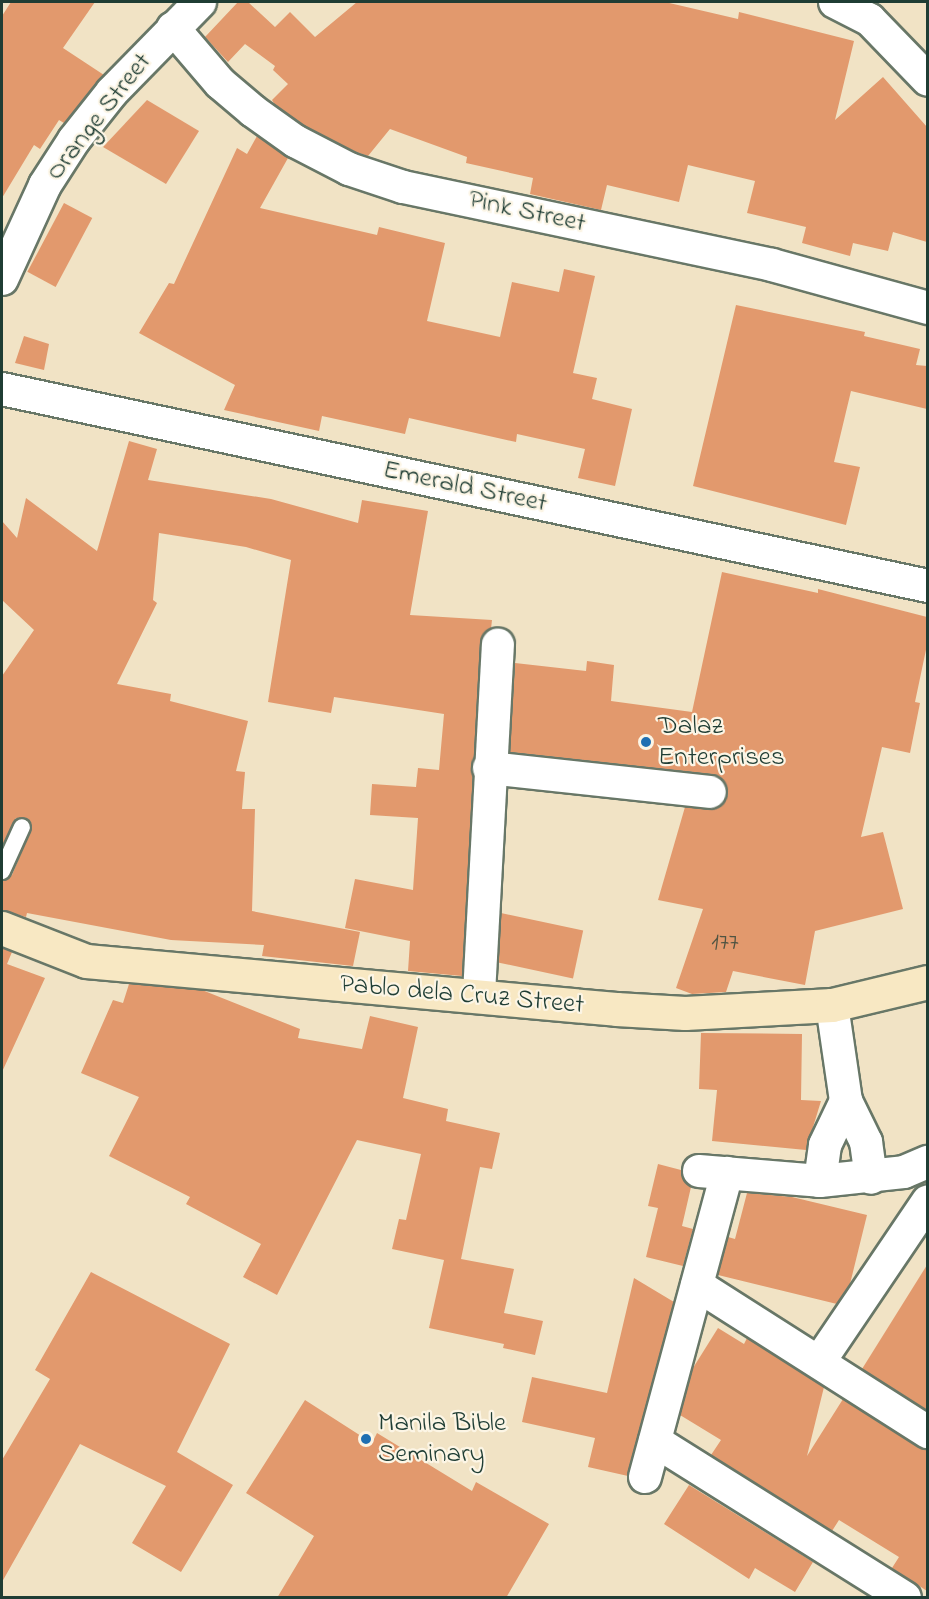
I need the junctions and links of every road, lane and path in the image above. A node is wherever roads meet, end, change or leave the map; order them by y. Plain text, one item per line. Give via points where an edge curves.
1 (200, 2) edge
2 (835, 2) edge
3 (173, 28) junction
4 (927, 80) edge
5 (2, 279) edge
6 (927, 308) edge
7 (2, 389) edge
8 (927, 586) edge
9 (498, 645) dead end
10 (489, 768) junction
11 (710, 792) dead end
12 (22, 827) dead end
13 (2, 871) edge
14 (2, 928) edge
15 (927, 982) edge
16 (479, 994) junction
17 (832, 1005) junction
18 (846, 1101) junction
19 (927, 1162) edge
20 (871, 1178) junction
21 (820, 1181) junction
22 (927, 1201) edge
23 (697, 1285) junction
24 (819, 1362) junction
25 (927, 1432) edge
26 (655, 1441) junction
27 (645, 1477) dead end
28 (905, 1598) edge

1 - 3 street, Orange Street
2 - 4 street via 870,21
3 - 5 street, Orange Street via 112,92 74,141 45,185
3 - 6 street, Pink Street via 220,83 253,111 296,141 349,169 403,187 772,266
7 - 8 street, Emerald Street
9 - 10 street
10 - 11 street
10 - 16 street
12 - 13 lane
14 - 16 street, Pablo dela Cruz Street via 86,961
15 - 17 street, Pablo dela Cruz Street
16 - 17 street, Pablo dela Cruz Street via 685,1013
17 - 18 street
18 - 20 street via 866,1142
18 - 21 street via 825,1145
19 - 20 street via 904,1172
20 - 21 street
21 - 23 street via 713,1172
22 - 24 street
23 - 24 street
23 - 26 street
24 - 25 street
26 - 27 street
26 - 28 street

